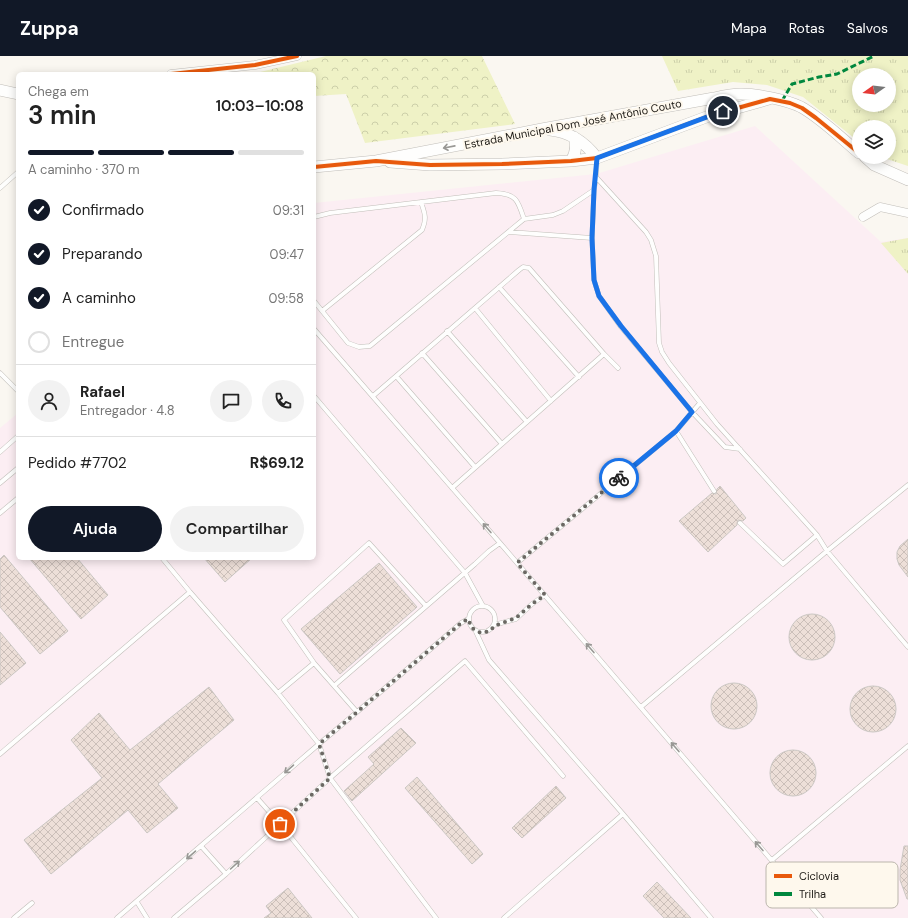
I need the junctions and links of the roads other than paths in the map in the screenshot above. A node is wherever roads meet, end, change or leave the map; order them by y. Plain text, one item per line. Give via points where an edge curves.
1 (297, 56) edge
2 (190, 72) edge
3 (0, 90) edge
4 (16, 94) edge
5 (770, 99) junction
6 (542, 129) junction
7 (574, 137) junction
8 (852, 146) edge
9 (597, 158) junction
10 (376, 161) junction
11 (571, 161) junction
12 (873, 164) edge
13 (316, 167) edge
14 (16, 174) edge
15 (596, 177) junction
16 (908, 180) edge
17 (0, 188) edge
18 (594, 190) junction
19 (421, 202) junction
20 (908, 213) edge
21 (316, 217) edge
22 (863, 217) dead end
23 (524, 220) junction
24 (509, 232) junction
25 (592, 238) junction
26 (499, 287) junction
27 (316, 304) edge
28 (474, 308) junction
29 (322, 311) junction
30 (316, 331) edge
31 (447, 331) junction
32 (422, 353) junction
33 (604, 354) junction
34 (618, 368) dead end
35 (0, 373) edge
36 (396, 376) junction
37 (579, 376) junction
38 (16, 389) edge
39 (373, 396) junction
40 (316, 398) edge
41 (552, 400) junction
42 (700, 403) junction
43 (692, 412) junction
44 (527, 422) junction
45 (676, 431) junction
46 (16, 438) edge
47 (502, 444) junction
48 (740, 449) junction
49 (0, 452) edge
50 (475, 468) junction
51 (16, 470) edge
52 (0, 484) edge
53 (908, 485) edge
54 (452, 488) junction
55 (714, 491) dead end
56 (16, 500) edge
57 (0, 513) edge
58 (740, 523) dead end
59 (817, 535) junction
60 (500, 543) junction
61 (827, 551) junction
62 (164, 560) edge
63 (517, 563) junction
64 (465, 573) junction
65 (190, 592) junction
66 (545, 595) junction
67 (426, 606) junction
68 (483, 606) junction
69 (468, 619) junction
70 (494, 626) junction
71 (476, 632) junction
72 (908, 647) edge
73 (314, 663) junction
74 (335, 685) junction
75 (278, 693) junction
76 (641, 707) junction
77 (357, 712) junction
78 (319, 744) junction
79 (908, 746) edge
80 (0, 754) edge
81 (563, 776) dead end
82 (330, 778) junction
83 (257, 798) junction
84 (623, 814) junction
85 (280, 824) junction
86 (201, 846) junction
87 (772, 860) joint
88 (226, 874) junction
89 (137, 902) junction
90 (32, 903) dead end
91 (813, 908) edge
92 (14, 918) edge
93 (117, 918) edge
94 (147, 918) edge
95 (174, 918) edge
96 (356, 918) edge
97 (436, 918) edge
98 (504, 918) edge
99 (711, 918) edge
100 (821, 918) edge

1 - 2 street via 255,65
3 - 4 main road
5 - 6 main road, Estrada Municipal Dom José Antônio Couto via 741,94
5 - 8 main road, Estrada Municipal Dom José Antônio Couto via 802,108
5 - 9 main road, Estrada Municipal Dom José Antônio Couto via 709,116
6 - 7 main road via 559,131
6 -> 10 main road, Estrada Municipal Dom José Antônio Couto
7 - 9 main road via 583,142
7 - 11 main road via 576,148
9 - 11 main road, Estrada Municipal Dom José Antônio Couto
9 - 15 lane
10 - 11 main road, Estrada Municipal Dom José Antônio Couto via 430,165
10 - 13 main road, Estrada Municipal Dom José Antônio Couto
12 - 16 main road
14 - 17 lane
15 - 18 lane
15 - 42 lane via 651,240 656,256 659,343 669,363
18 - 23 lane via 563,211
18 - 25 lane
19 - 21 lane via 330,213
19 - 23 lane via 506,193 518,201
19 - 29 lane via 426,215 422,230
20 - 22 street via 880,207
23 - 24 lane
24 - 25 lane
24 - 29 lane via 370,346 359,347 348,343
25 - 43 lane via 594,280 599,296
26 - 28 lane
26 - 33 lane via 518,270 523,267 529,268
26 - 37 lane
27 - 29 lane
28 - 31 lane
28 - 41 lane
30 - 39 lane
31 - 32 lane
31 - 44 lane
32 - 36 lane
32 - 47 lane
33 - 34 lane
33 - 37 lane
35 - 38 lane
36 - 39 lane
36 - 50 lane
37 - 41 lane
39 - 54 lane
40 - 64 lane
41 - 44 lane
42 - 43 lane
42 - 48 lane
43 - 45 lane
43 - 48 lane via 725,447
44 - 47 lane
45 - 55 lane
45 - 63 lane
46 - 49 lane
47 - 50 lane
48 - 59 lane
50 - 54 lane
51 - 52 lane
53 - 61 lane
60 -> 54 lane
56 - 57 lane
58 - 59 lane via 783,564
59 - 61 lane
60 - 63 lane
60 - 64 lane
61 - 72 lane
61 - 76 lane
62 - 65 lane
63 - 66 lane
64 - 67 lane
64 - 68 lane
65 - 75 lane
65 - 80 lane
66 - 70 lane via 516,618
76 -> 66 lane
67 - 73 lane via 369,543 284,620
67 - 74 lane
68 - 69 lane via 473,609
68 - 70 lane via 492,610 496,620
69 - 71 lane
69 - 77 lane
70 - 71 lane via 486,632
71 - 84 lane via 489,660
73 - 74 lane
73 - 75 lane
74 - 77 lane
75 - 78 lane
87 -> 76 lane
77 - 78 lane
78 - 82 lane
78 -> 83 lane
79 - 87 lane
81 - 82 lane via 465,661
82 - 85 lane
82 - 97 lane
83 - 85 lane
83 - 86 lane
84 - 98 lane
84 - 99 lane
88 -> 85 lane
85 - 96 lane
86 - 88 lane
86 -> 89 lane
88 - 95 lane
89 - 93 lane
89 - 94 lane
90 - 92 lane
91 - 100 lane

